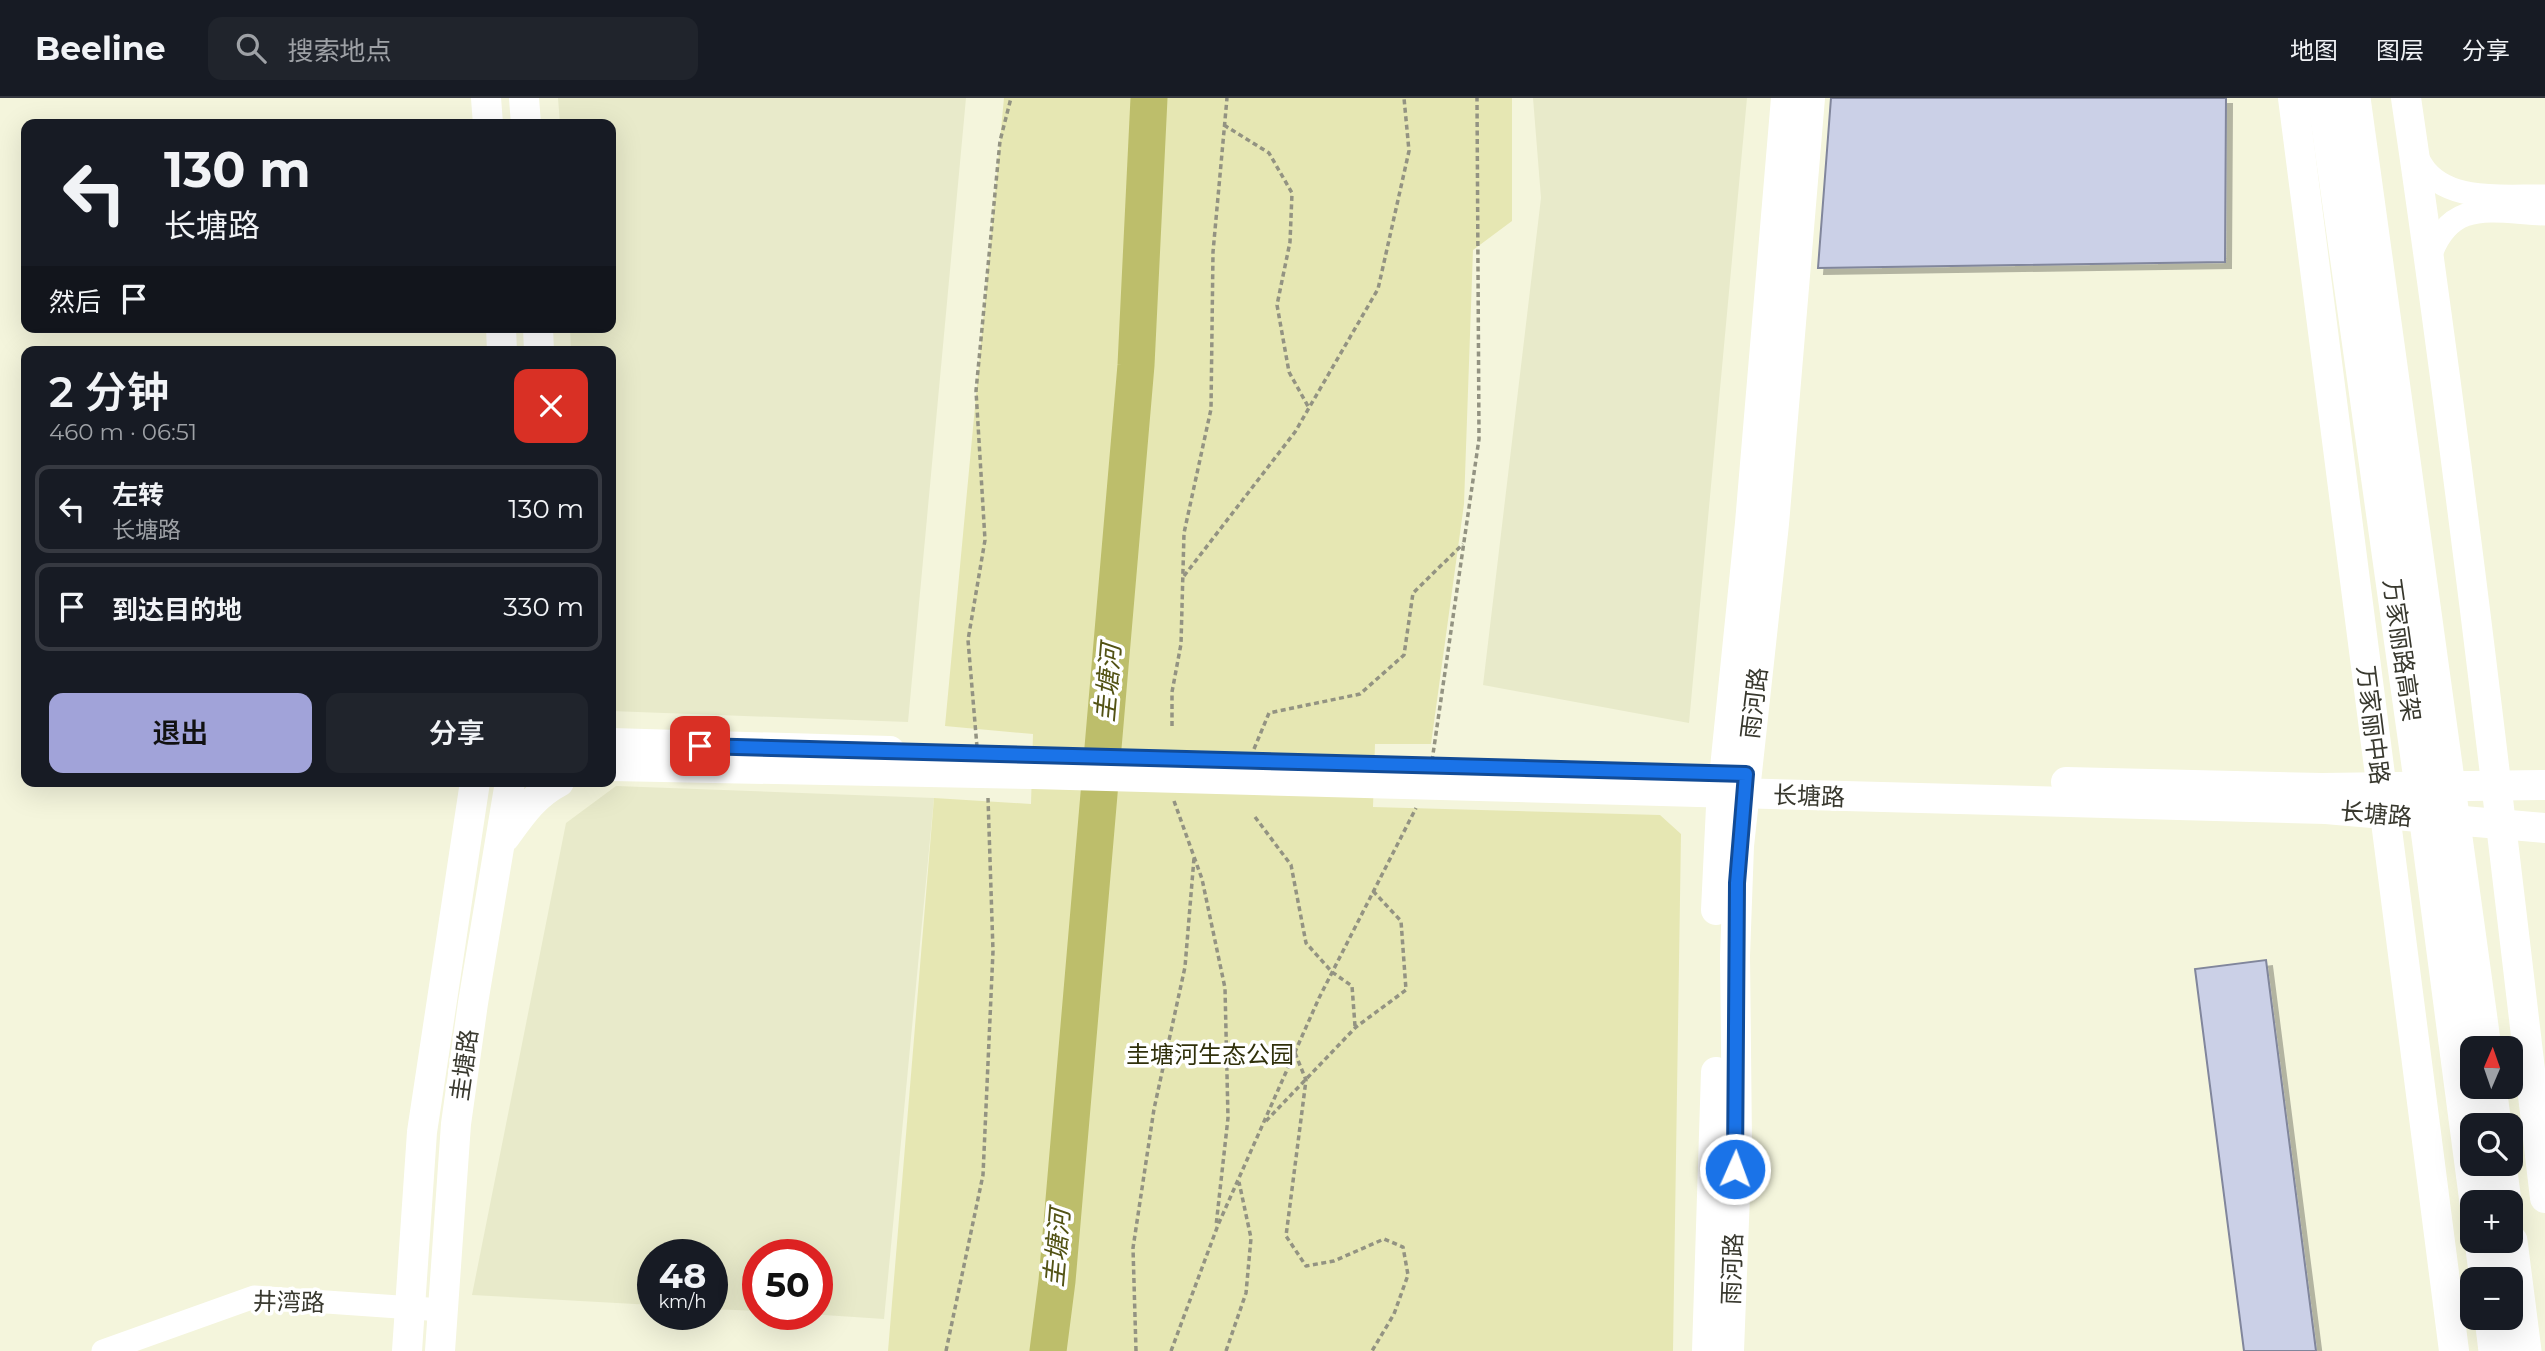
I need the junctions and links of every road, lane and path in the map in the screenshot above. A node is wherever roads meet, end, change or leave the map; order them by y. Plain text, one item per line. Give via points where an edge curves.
1 (486, 98) edge
2 (524, 98) edge
3 (1011, 98) edge
4 (1227, 98) edge
5 (1405, 98) edge
6 (1477, 98) edge
7 (1786, 98) edge
8 (1810, 98) edge
9 (2293, 98) edge
10 (2325, 98) edge
11 (2354, 98) edge
12 (2406, 98) edge
13 (488, 119) edge
14 (526, 119) edge
15 (1224, 125) junction
16 (2414, 152) junction
17 (2545, 196) edge
18 (2545, 214) edge
19 (2429, 260) junction
20 (1309, 408) junction
21 (1464, 544) junction
22 (1182, 577) junction
23 (1172, 726) dead end
24 (616, 743) edge
25 (1254, 749) dead end
26 (978, 763) junction
27 (616, 766) edge
28 (1429, 776) junction
29 (1734, 784) junction
30 (2496, 785) junction
31 (2545, 785) edge
32 (474, 787) edge
33 (509, 787) edge
34 (550, 787) edge
35 (1172, 796) dead end
36 (2383, 801) junction
37 (1255, 817) dead end
38 (2501, 824) junction
39 (2545, 828) edge
40 (501, 844) junction
41 (1194, 858) junction
42 (1373, 891) junction
43 (1332, 972) junction
44 (1356, 1027) junction
45 (2483, 1036) edge
46 (1295, 1053) junction
47 (1306, 1080) junction
48 (1262, 1125) junction
49 (1238, 1180) junction
50 (2474, 1190) edge
51 (2545, 1198) edge
52 (1216, 1232) junction
53 (2513, 1253) edge
54 (410, 1308) junction
55 (442, 1310) junction
56 (2493, 1330) edge
57 (103, 1351) edge
58 (407, 1351) edge
59 (440, 1351) edge
60 (946, 1351) edge
61 (1136, 1351) edge
62 (1171, 1351) edge
63 (1226, 1351) edge
64 (1372, 1351) edge
65 (1707, 1351) edge
66 (1729, 1351) edge
67 (2454, 1351) edge
68 (2496, 1351) edge
69 (2525, 1351) edge

1 - 13 main road
2 - 14 main road
3 - 26 path via 1000,141 976,391 985,540 968,640
4 - 15 path
5 - 20 path via 1409,151 1378,289
6 - 21 path via 1479,439
7 - 29 main road, 雨河路
8 - 29 main road, 雨河路 via 1774,524
9 - 36 main road, 万家丽中路
10 - 50 highway, 万家丽路高架
11 - 45 highway, 万家丽路高架
12 - 16 main road
15 - 20 path via 1269,153 1292,193 1290,242 1277,305 1289,372
15 - 22 path via 1213,252 1211,409 1184,533
16 - 17 street via 2427,172 2456,190
16 - 19 main road
18 - 19 street via 2474,212 2457,217 2435,240
19 - 30 main road
20 - 22 path
21 - 25 path via 1413,593 1404,655 1360,694 1269,713
21 - 28 path
22 - 23 path
24 - 26 main road, 长塘路
26 - 27 main road, 长塘路
26 - 28 main road, 长塘路
26 - 60 path via 990,802 993,937 984,1175
28 - 29 main road, 长塘路
28 - 42 path
29 - 36 main road, 长塘路 via 2326,809
29 - 65 main road, 雨河路 via 1716,884 1715,1139
29 - 66 main road, 雨河路 via 1737,1143
30 - 31 main road, 长塘路
30 - 36 main road, 长塘路
30 - 38 main road
32 - 54 main road, 圭塘路 via 422,1132
33 - 40 main road, 圭塘路
34 - 40 main road via 527,806
35 - 41 path
36 - 38 main road, 长塘路
36 - 67 main road, 万家丽中路
37 - 43 path via 1291,865 1306,943
38 - 39 main road, 长塘路
38 - 51 main road
40 - 55 main road, 圭塘路 via 456,1124
41 - 52 path via 1225,988 1228,1118
41 - 61 path via 1185,967 1154,1109 1133,1248
42 - 43 path
42 - 44 path via 1401,921 1406,990
43 - 44 path via 1352,986
43 - 46 path
44 - 47 path
46 - 47 path
46 - 48 path
47 - 48 path
47 - 64 path via 1286,1236 1306,1266 1334,1261 1384,1239 1403,1247 1408,1275 1394,1314
48 - 49 path
49 - 52 path
49 - 63 path via 1251,1238 1246,1293
52 - 62 path
53 - 69 highway
54 - 55 street, 井湾路
54 - 57 street, 井湾路 via 254,1297
54 - 58 main road, 圭塘路
55 - 59 main road, 圭塘路
56 - 68 highway

